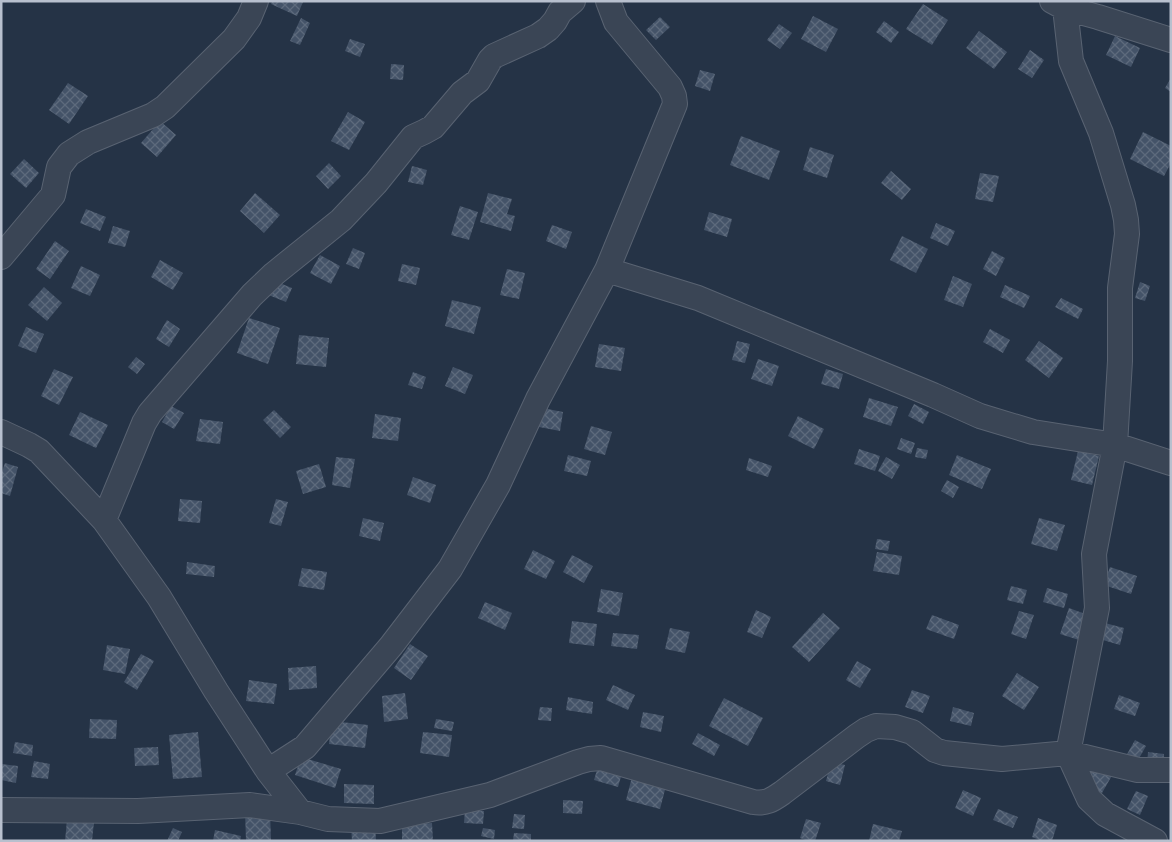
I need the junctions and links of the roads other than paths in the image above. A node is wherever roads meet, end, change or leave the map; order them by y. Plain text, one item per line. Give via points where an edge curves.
1 (256, 1) edge
2 (573, 1) edge
3 (608, 1) edge
4 (1058, 4) edge
5 (1171, 40) edge
6 (1, 257) edge
7 (607, 270) junction
8 (1, 432) edge
9 (1115, 445) junction
10 (1171, 463) edge
11 (104, 520) junction
12 (1068, 753) junction
13 (1171, 770) edge
14 (268, 771) junction
15 (1, 810) edge
16 (300, 812) junction
17 (331, 830) edge
18 (1155, 841) edge

1 - 6 street via 234,39 165,107 69,154 59,167 53,194
2 - 11 street via 538,36 494,56 478,81 462,93 433,127 413,136 341,220 252,295 150,413
3 - 7 street via 616,22 670,87 675,104
4 - 5 street
4 - 9 street via 1071,61 1101,133 1126,220 1120,288
7 - 9 street via 698,298 980,416 1033,432
7 - 14 street via 538,400 498,485 450,568 391,646 311,741
8 - 11 street via 39,451
9 - 10 street
9 - 12 street via 1094,554 1097,608
11 - 14 street via 159,596
12 - 13 street via 1138,770
12 - 17 street via 1002,759 944,754 912,732 876,726 857,736 777,796 762,803 601,758 578,762 490,795
12 - 18 street via 1089,799 1105,814
14 - 16 street
15 - 16 street via 138,811 250,805
16 - 17 street

